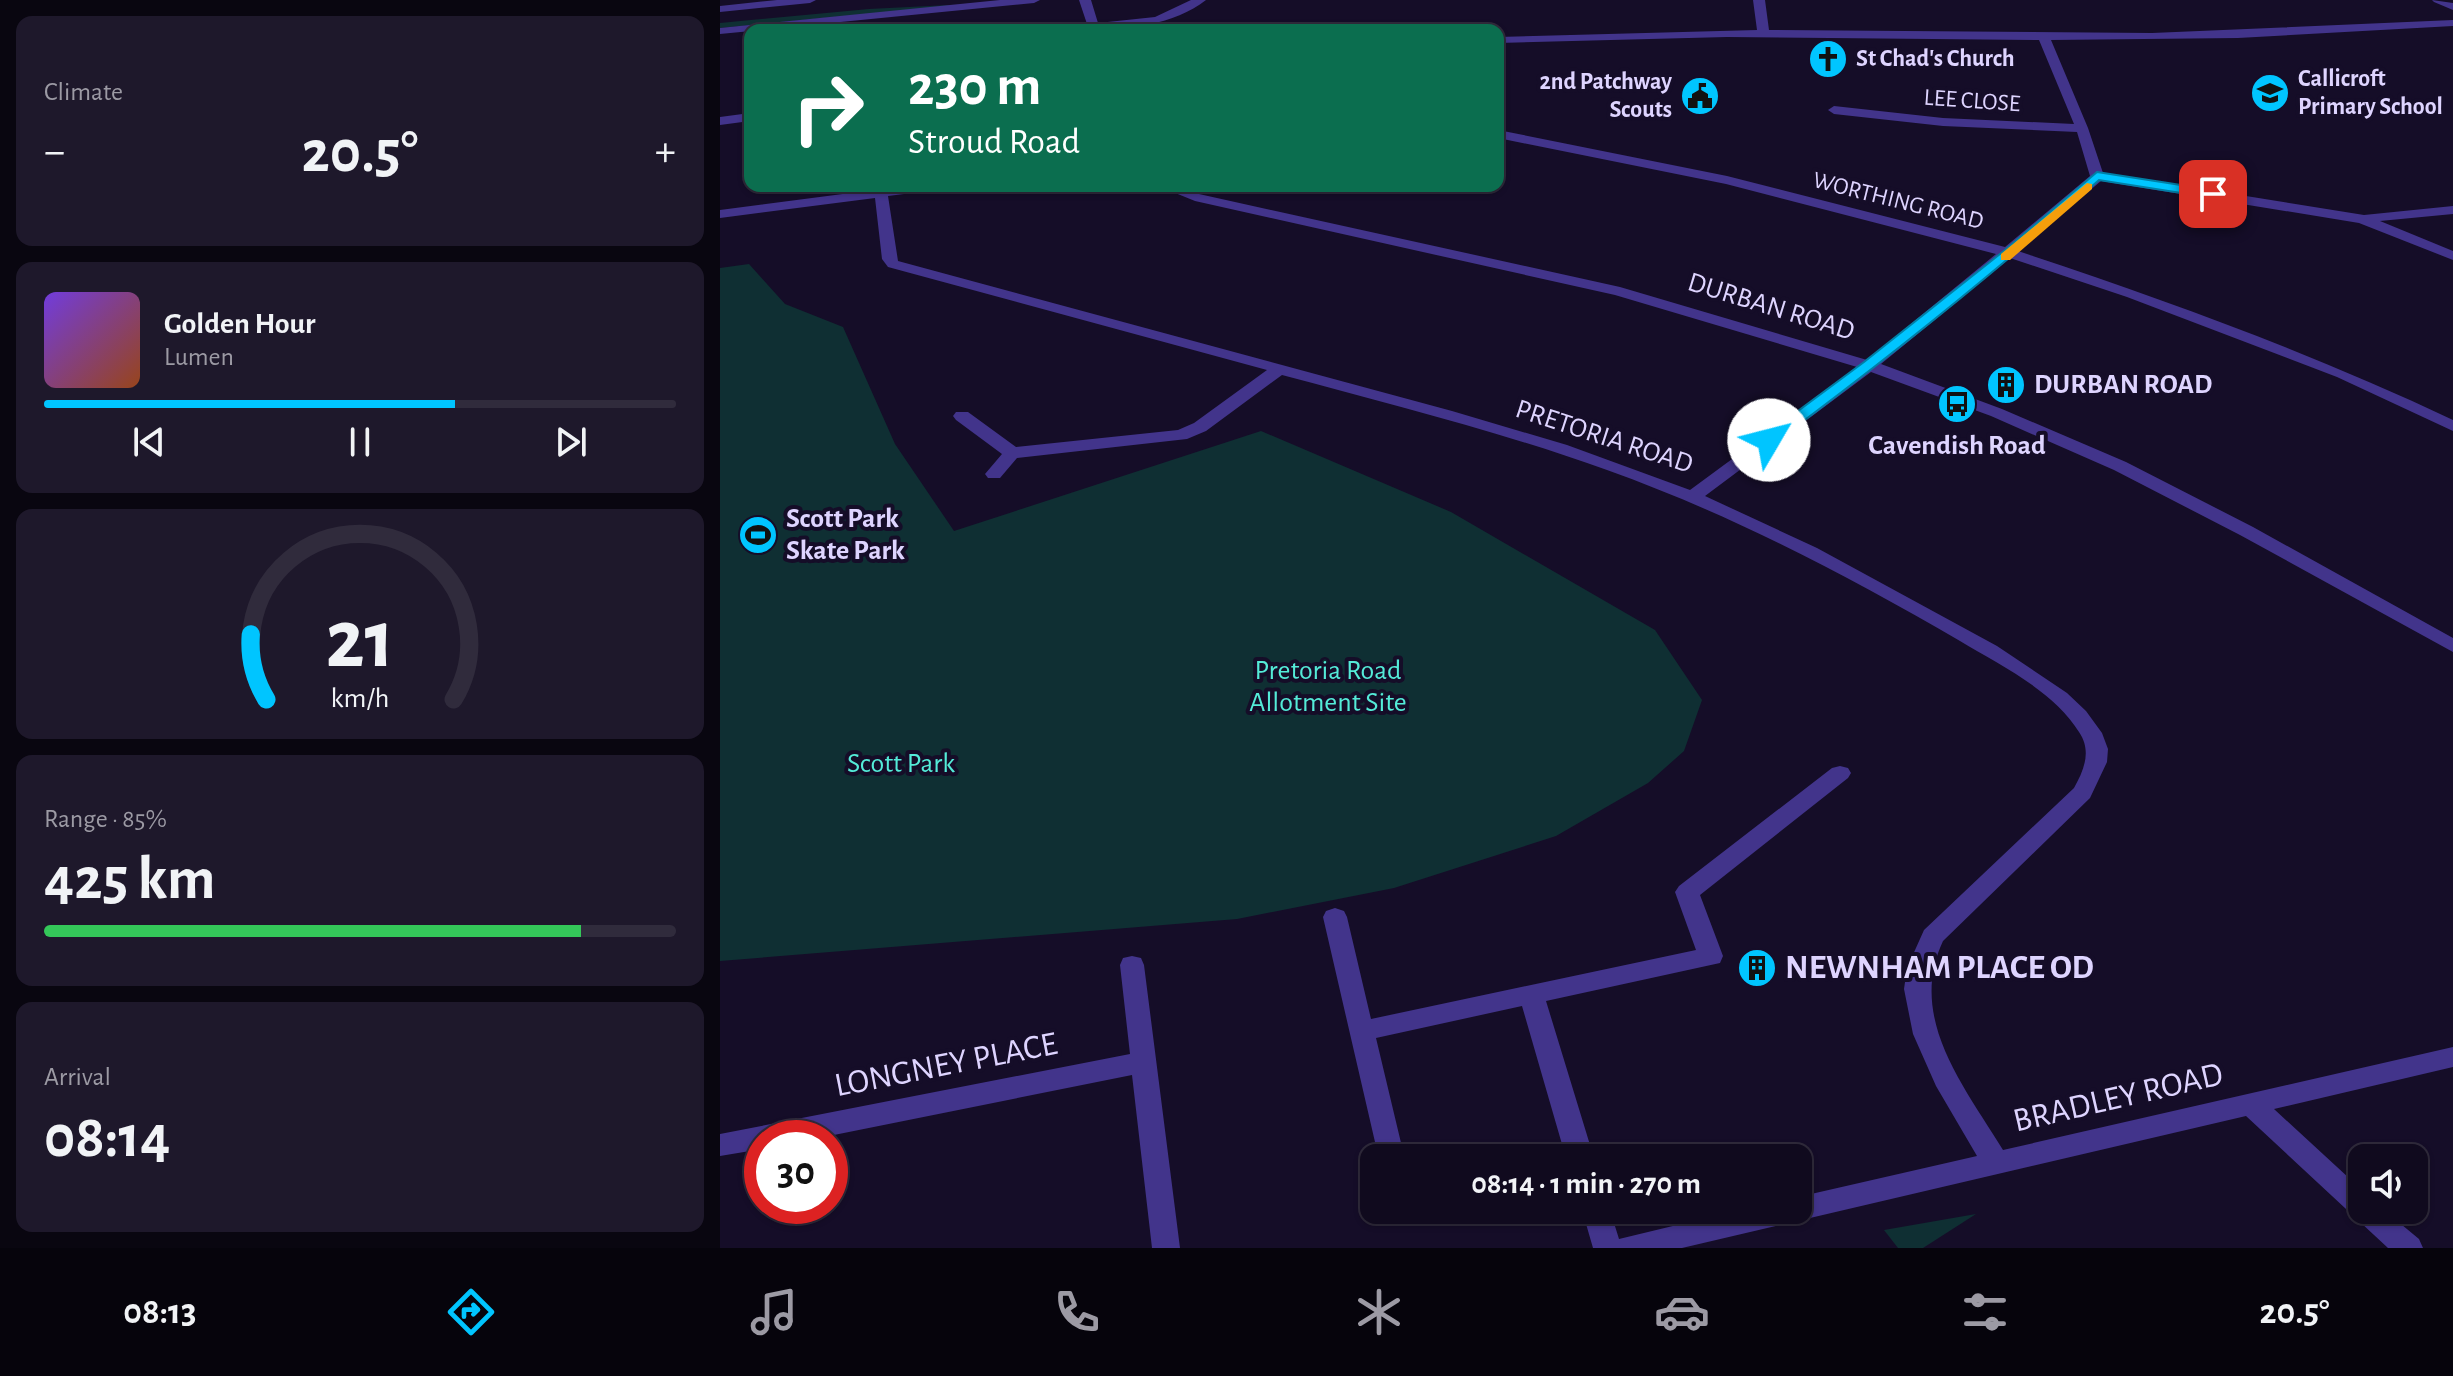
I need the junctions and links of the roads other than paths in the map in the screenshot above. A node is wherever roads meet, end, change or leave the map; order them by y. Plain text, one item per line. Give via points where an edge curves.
1 (810, 0) edge
2 (931, 0) edge
3 (983, 0) edge
4 (1034, 0) edge
5 (1085, 0) edge
6 (1200, 0) edge
7 (1759, 0) edge
8 (2438, 0) edge
9 (881, 5) junction
10 (2453, 7) edge
11 (720, 9) edge
12 (720, 20) edge
13 (2453, 23) edge
14 (791, 24) edge
15 (1094, 24) edge
16 (1126, 24) edge
17 (744, 29) edge
18 (720, 31) edge
19 (1763, 31) junction
20 (2043, 36) junction
21 (1504, 40) edge
22 (744, 42) edge
23 (720, 44) edge
24 (1834, 110) dead end
25 (1861, 113) junction
26 (744, 118) edge
27 (720, 121) edge
28 (2082, 128) junction
29 (1848, 130) dead end
30 (1504, 135) edge
31 (2097, 176) junction
32 (889, 192) edge
33 (1181, 192) edge
34 (881, 193) junction
35 (2453, 210) edge
36 (720, 214) edge
37 (2362, 219) junction
38 (2010, 253) junction
39 (2453, 256) edge
40 (1869, 366) junction
41 (1279, 369) junction
42 (962, 416) dead end
43 (2453, 426) edge
44 (1012, 453) junction
45 (994, 474) dead end
46 (1694, 496) junction
47 (2453, 646) edge
48 (1840, 773) dead end
49 (1335, 917) dead end
50 (1132, 965) dead end
51 (1531, 995) junction
52 (1362, 1031) junction
53 (2453, 1057) edge
54 (1143, 1062) junction
55 (2252, 1105) junction
56 (848, 1121) edge
57 (744, 1141) edge
58 (1387, 1144) edge
59 (1576, 1144) edge
60 (720, 1145) edge
61 (1995, 1162) junction
62 (2348, 1195) edge
63 (1812, 1206) edge
64 (1600, 1224) edge
65 (1732, 1224) edge
66 (2381, 1224) edge
67 (1166, 1248) edge
68 (1607, 1248) edge
69 (1629, 1248) edge
70 (2409, 1248) edge

1 - 11 street
2 - 9 street
3 - 9 street
4 - 14 street
5 - 15 street
6 - 16 street via 1157,20
7 - 19 street
8 - 10 street
9 - 12 street
13 - 20 street via 2247,35
17 - 18 street
19 - 20 street
19 - 21 street
20 - 28 street
22 - 23 street
24 - 25 street, LEE CLOSE
25 - 28 street, LEE CLOSE
25 - 29 street
26 - 27 street
28 - 31 street
30 - 38 street, WORTHING ROAD via 1727,180
31 - 37 street
31 - 38 street
32 - 34 street
33 - 40 street, DURBAN ROAD via 1595,284
34 - 36 street
34 - 41 street, PRETORIA ROAD via 893,264
35 - 37 street
37 - 39 street
38 - 40 street
38 - 43 street, WORTHING ROAD via 2343,374
40 - 46 street
40 - 47 street, DURBAN ROAD via 2118,465
41 - 44 street via 1181,435
41 - 46 street, PRETORIA ROAD via 1563,449
42 - 44 street
44 - 45 street
46 - 61 street, PRETORIA ROAD via 1814,553 2005,659 2080,718 2097,745 2095,771 2082,793 1962,905 1933,936 1922,960 1917,987 1930,1047
48 - 51 street via 1687,892 1711,956
49 - 52 street
50 - 54 street
51 - 52 street
51 - 59 street
52 - 58 street
53 - 55 street, BRADLEY ROAD
54 - 56 street, LONGNEY PLACE
54 - 67 street
55 - 61 street, BRADLEY ROAD
55 - 62 street
57 - 60 street, LONGNEY PLACE
61 - 63 street, BRADLEY ROAD
64 - 68 street
65 - 69 street
66 - 70 street

